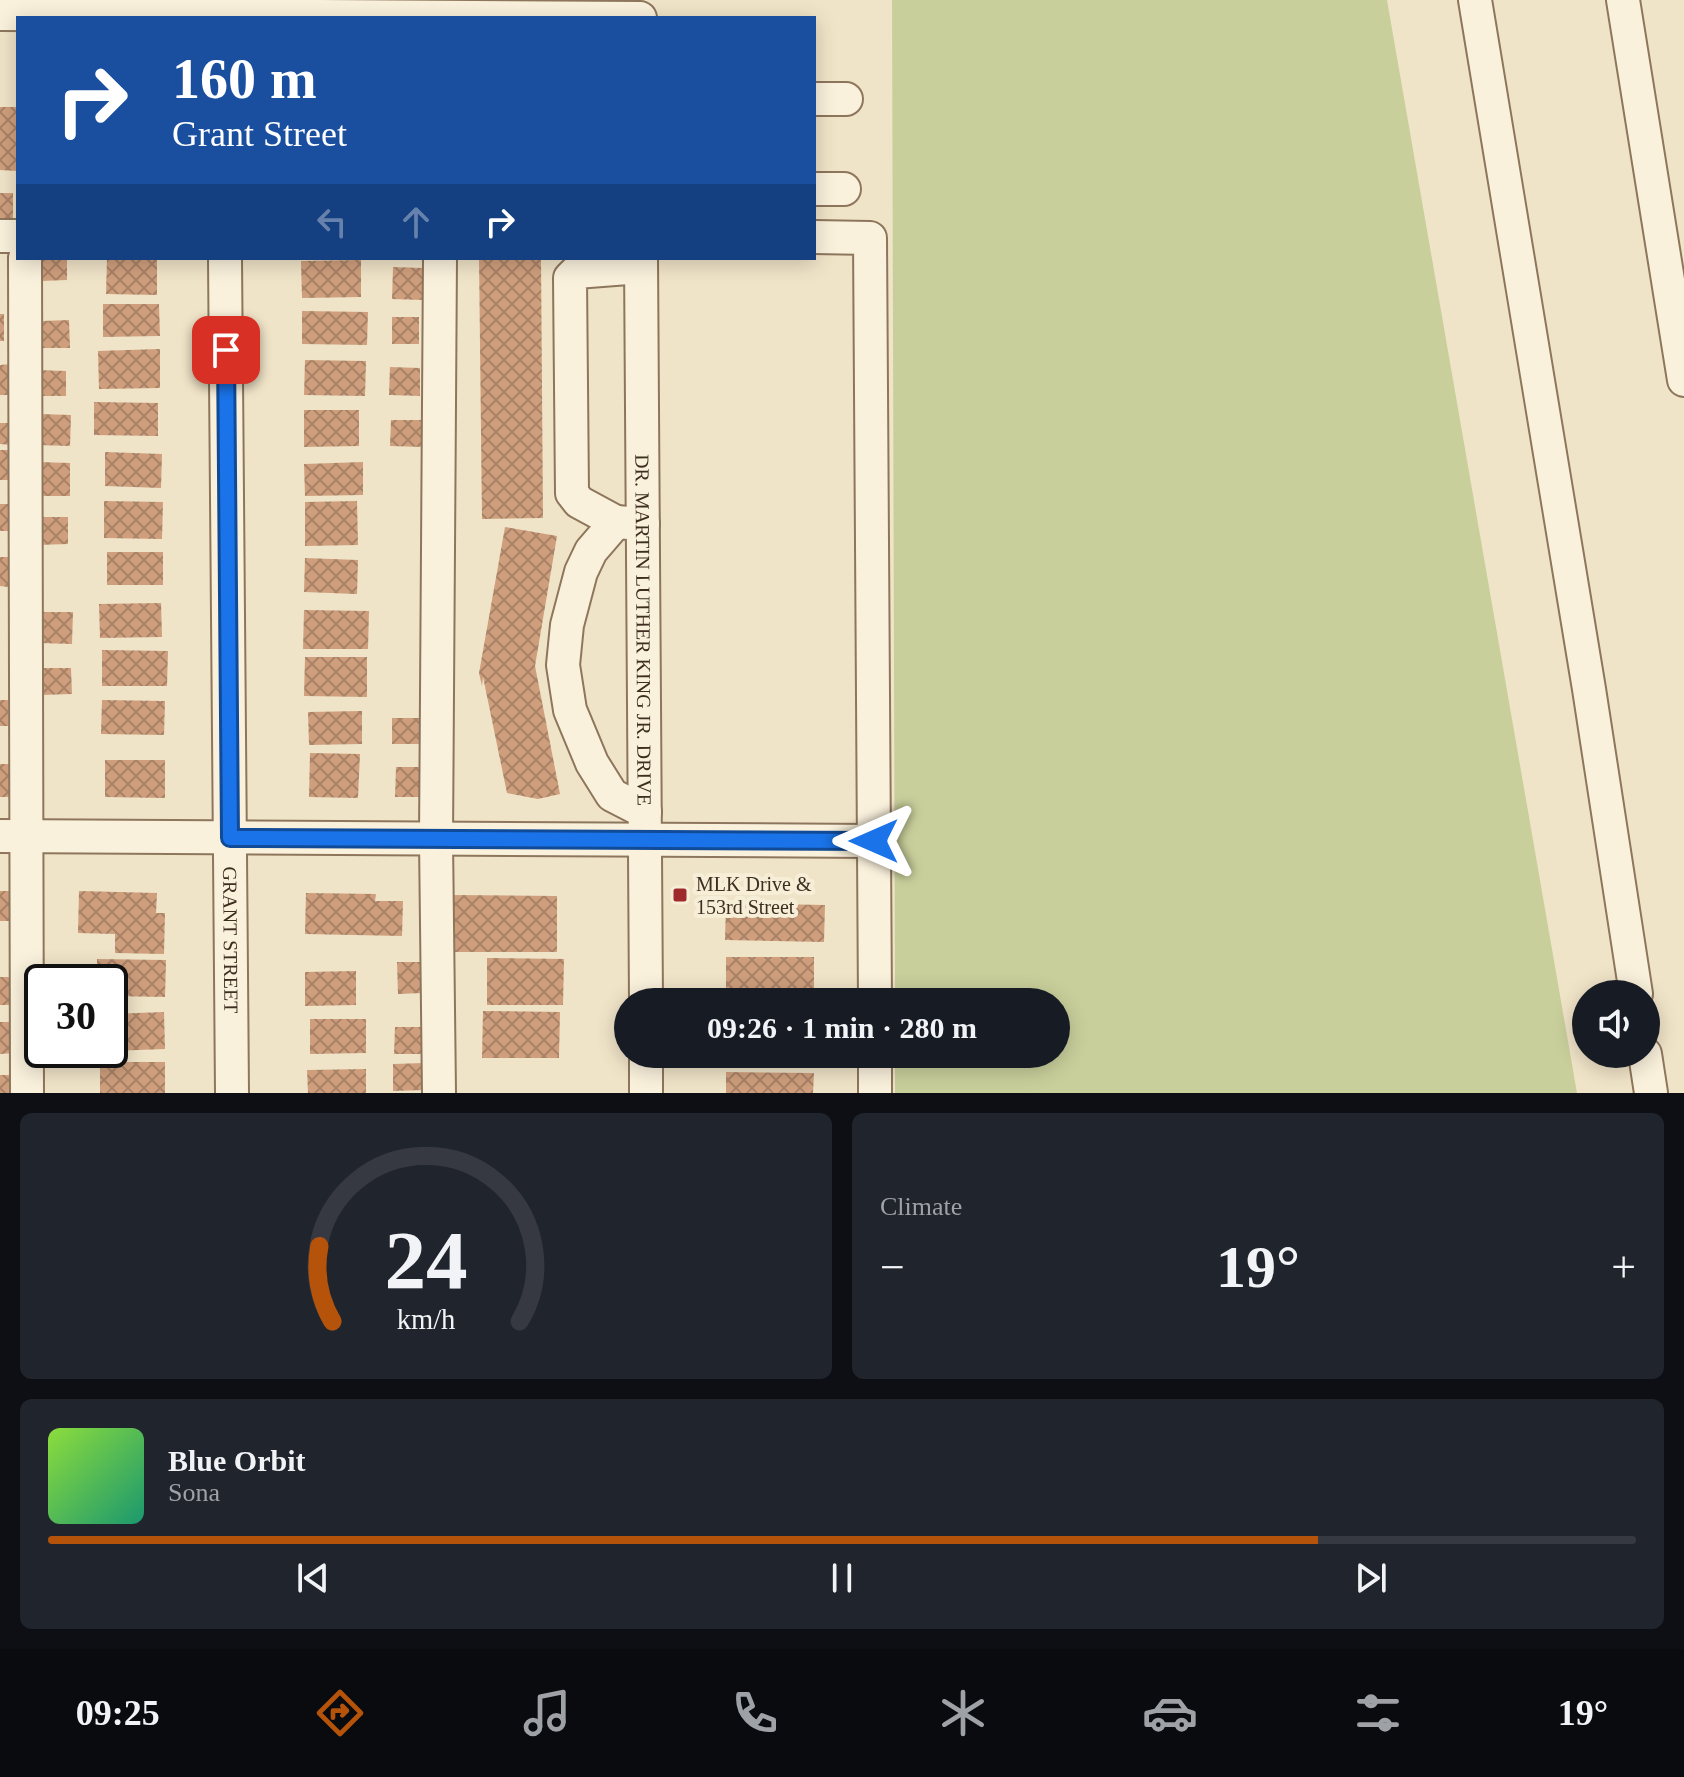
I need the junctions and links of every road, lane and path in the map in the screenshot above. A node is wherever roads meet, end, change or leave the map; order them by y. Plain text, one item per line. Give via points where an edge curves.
1 (1475, 0) edge
2 (1623, 0) edge
3 (434, 8) edge
4 (544, 8) edge
5 (209, 12) edge
6 (0, 14) edge
7 (475, 16) edge
8 (487, 16) edge
9 (621, 16) edge
10 (816, 99) edge
11 (846, 99) dead end
12 (816, 237) edge
13 (25, 260) edge
14 (225, 260) edge
15 (440, 260) edge
16 (641, 262) edge
17 (1684, 380) edge
18 (630, 523) junction
19 (645, 826) junction
20 (13, 836) edge
21 (230, 838) junction
22 (436, 840) junction
23 (874, 841) junction
24 (1634, 980) edge
25 (646, 988) edge
26 (875, 988) edge
27 (646, 1068) edge
28 (875, 1068) edge
29 (1647, 1068) edge
30 (27, 1093) edge
31 (232, 1093) edge
32 (439, 1093) edge
33 (646, 1093) edge
34 (875, 1093) edge
35 (1651, 1093) edge

1 - 24 street
2 - 17 street
3 - 5 street
3 - 7 street
4 - 8 street
4 - 9 street
5 - 6 street
10 - 11 street
12 - 23 street via 870,238
13 - 20 street
14 - 21 street, GRANT STREET
15 - 22 street
16 - 18 street, DR. MARTIN LUTHER KING JR. DRIVE
16 - 18 street via 576,272 570,278 572,493 579,502
18 - 19 street, DR. MARTIN LUTHER KING JR. DRIVE
18 - 19 street via 591,551 581,572 563,665 570,710 592,763 612,795
19 - 22 street
19 - 23 street
19 - 25 street, DR. MARTIN LUTHER KING JR. DRIVE
20 - 21 street
20 - 30 street
21 - 22 street
21 - 31 street, GRANT STREET
22 - 32 street
23 - 26 street
27 - 33 street
28 - 34 street
29 - 35 street

